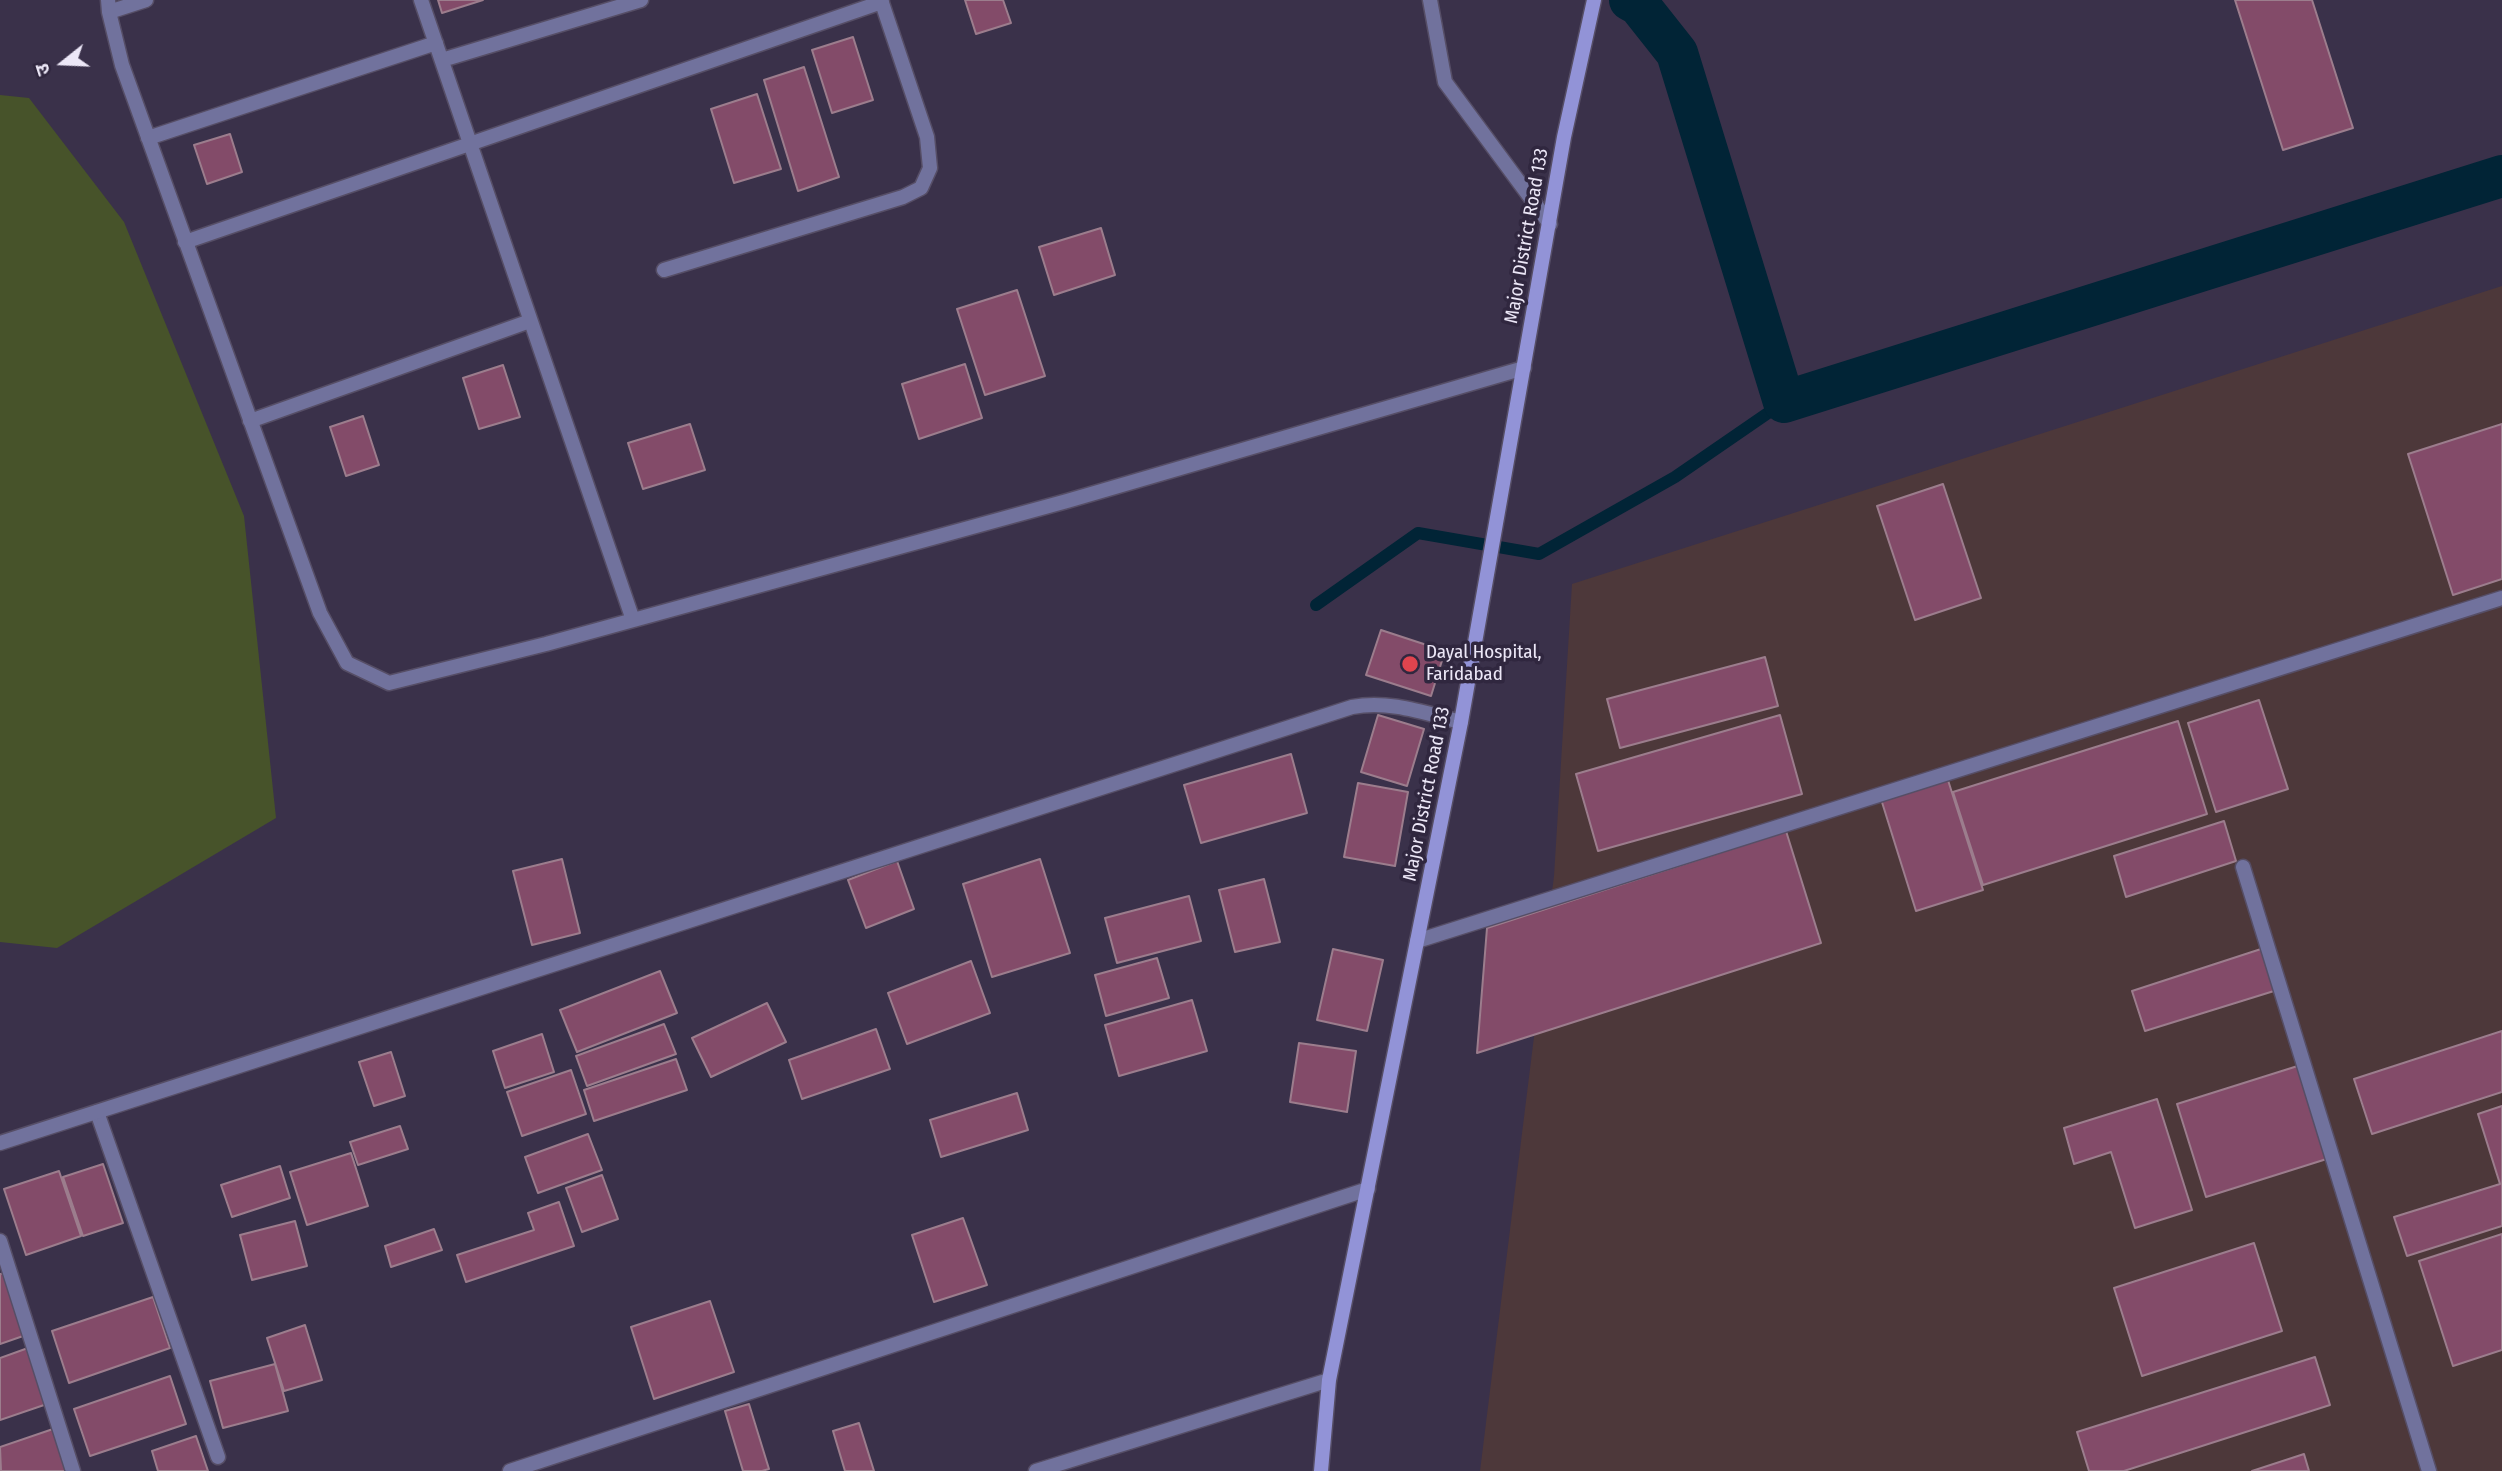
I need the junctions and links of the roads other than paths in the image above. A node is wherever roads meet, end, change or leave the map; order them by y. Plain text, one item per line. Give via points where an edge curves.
1 (146, 0) edge
2 (421, 0) edge
3 (641, 0) edge
4 (1430, 0) edge
5 (1594, 0) edge
6 (882, 1) edge
7 (109, 6) edge
8 (436, 43) junction
9 (442, 60) junction
10 (148, 138) junction
11 (470, 142) junction
12 (1550, 224) junction
13 (185, 242) junction
14 (664, 270) dead end
15 (530, 321) junction
16 (1524, 368) junction
17 (250, 421) junction
18 (2502, 598) edge
19 (633, 620) junction
20 (1461, 722) junction
21 (2243, 867) dead end
22 (1417, 941) junction
23 (97, 1112) junction
24 (0, 1143) edge
25 (1368, 1189) junction
26 (0, 1241) edge
27 (1329, 1380) junction
28 (218, 1457) dead end
29 (73, 1471) edge
30 (510, 1471) edge
31 (1036, 1471) edge
32 (1321, 1471) edge
33 (2429, 1471) edge

1 - 7 street
2 - 8 street
3 - 9 street
4 - 12 street via 1445,82
5 - 12 main road, Major District Road 133
6 - 11 street
6 - 14 street via 926,137 930,168 921,188
7 - 10 street via 122,65
8 - 9 street
8 - 10 street
9 - 11 street
10 - 13 street
11 - 13 street
11 - 15 street
12 - 16 main road, Major District Road 133
13 - 17 street
15 - 17 street
15 - 19 street
16 - 19 street via 1067,501
16 - 20 main road, Major District Road 133
17 - 19 street via 320,613 347,663 389,683
18 - 22 street
20 - 22 main road, Major District Road 133
20 - 23 street via 1395,705 1352,707
21 - 33 street
22 - 25 main road, Major District Road 133
23 - 24 street
23 - 28 street
25 - 27 main road, Major District Road 133
25 - 30 street
26 - 29 street
27 - 31 street
27 - 32 main road, Major District Road 133

